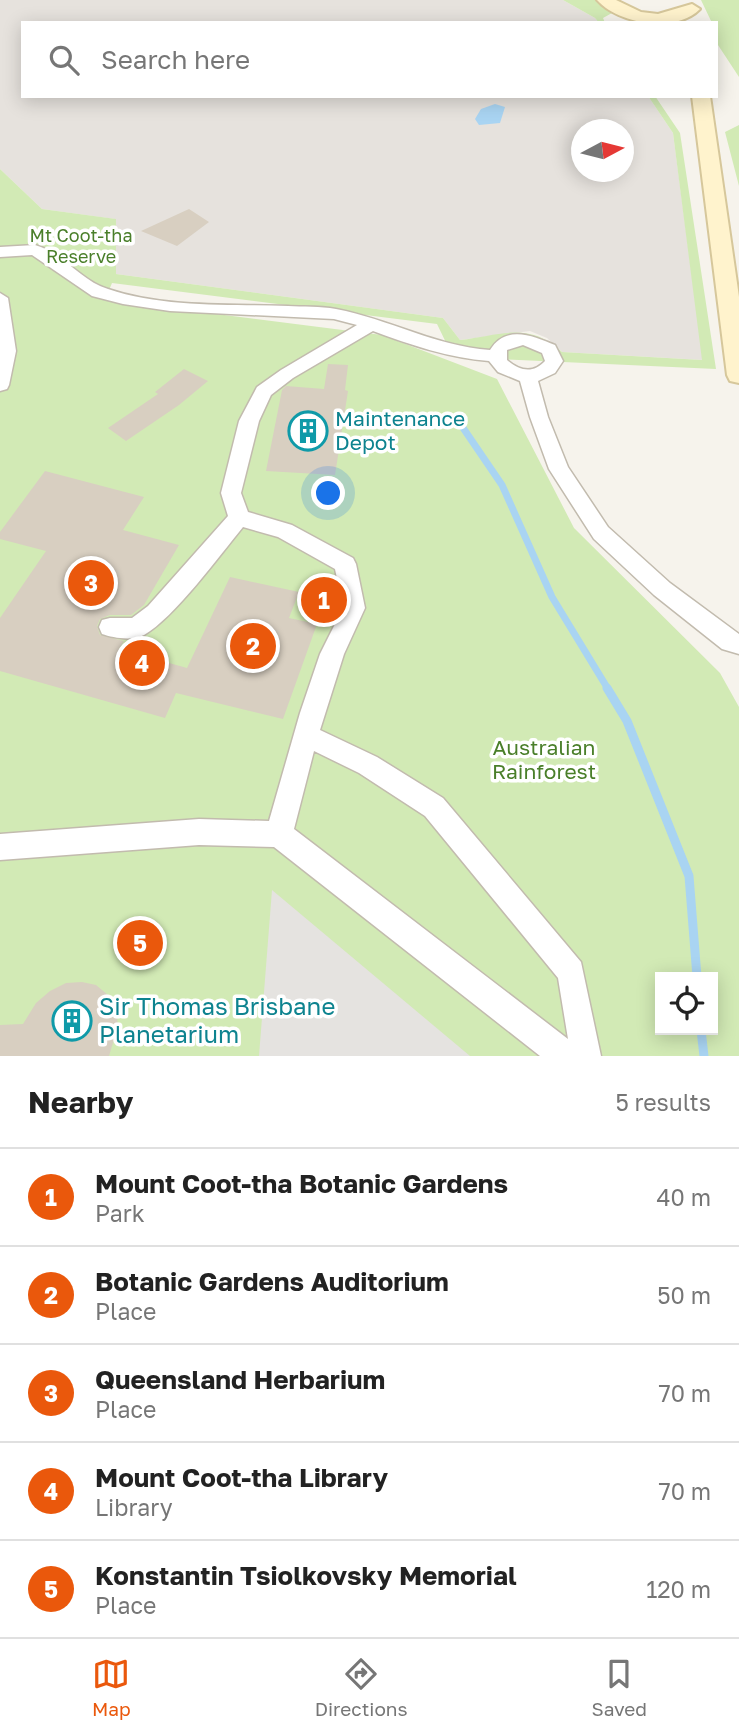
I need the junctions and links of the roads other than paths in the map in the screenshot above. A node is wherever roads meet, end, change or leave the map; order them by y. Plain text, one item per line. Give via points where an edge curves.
1 (605, 0) edge
2 (637, 0) edge
3 (683, 11) edge
4 (630, 21) edge
5 (701, 107) edge
6 (0, 252) edge
7 (0, 298) edge
8 (372, 324) junction
9 (496, 356) junction
10 (739, 375) edge
11 (528, 376) junction
12 (0, 385) edge
13 (239, 518) junction
14 (110, 626) dead end
15 (739, 644) edge
16 (305, 735) junction
17 (279, 834) junction
18 (0, 847) edge
19 (565, 1056) edge
20 (586, 1056) edge

1 - 3 main road via 639,17
1 - 4 main road
2 - 3 main road
5 - 10 main road
6 - 8 street via 35,250 98,292 123,299 170,306 334,314
7 - 12 street via 7,351
8 - 9 street via 419,342
8 - 13 street via 264,391 249,421 230,493
9 - 11 street via 509,372
9 - 11 street via 508,341 542,344 554,361 545,372
11 - 15 street via 559,469 601,533 662,589 730,642
13 - 14 street via 156,613 136,628
13 - 16 street via 285,531 345,564 354,608 332,654
16 - 17 street
16 - 20 street via 368,765 434,807 571,972
17 - 18 street via 199,832
17 - 19 street

